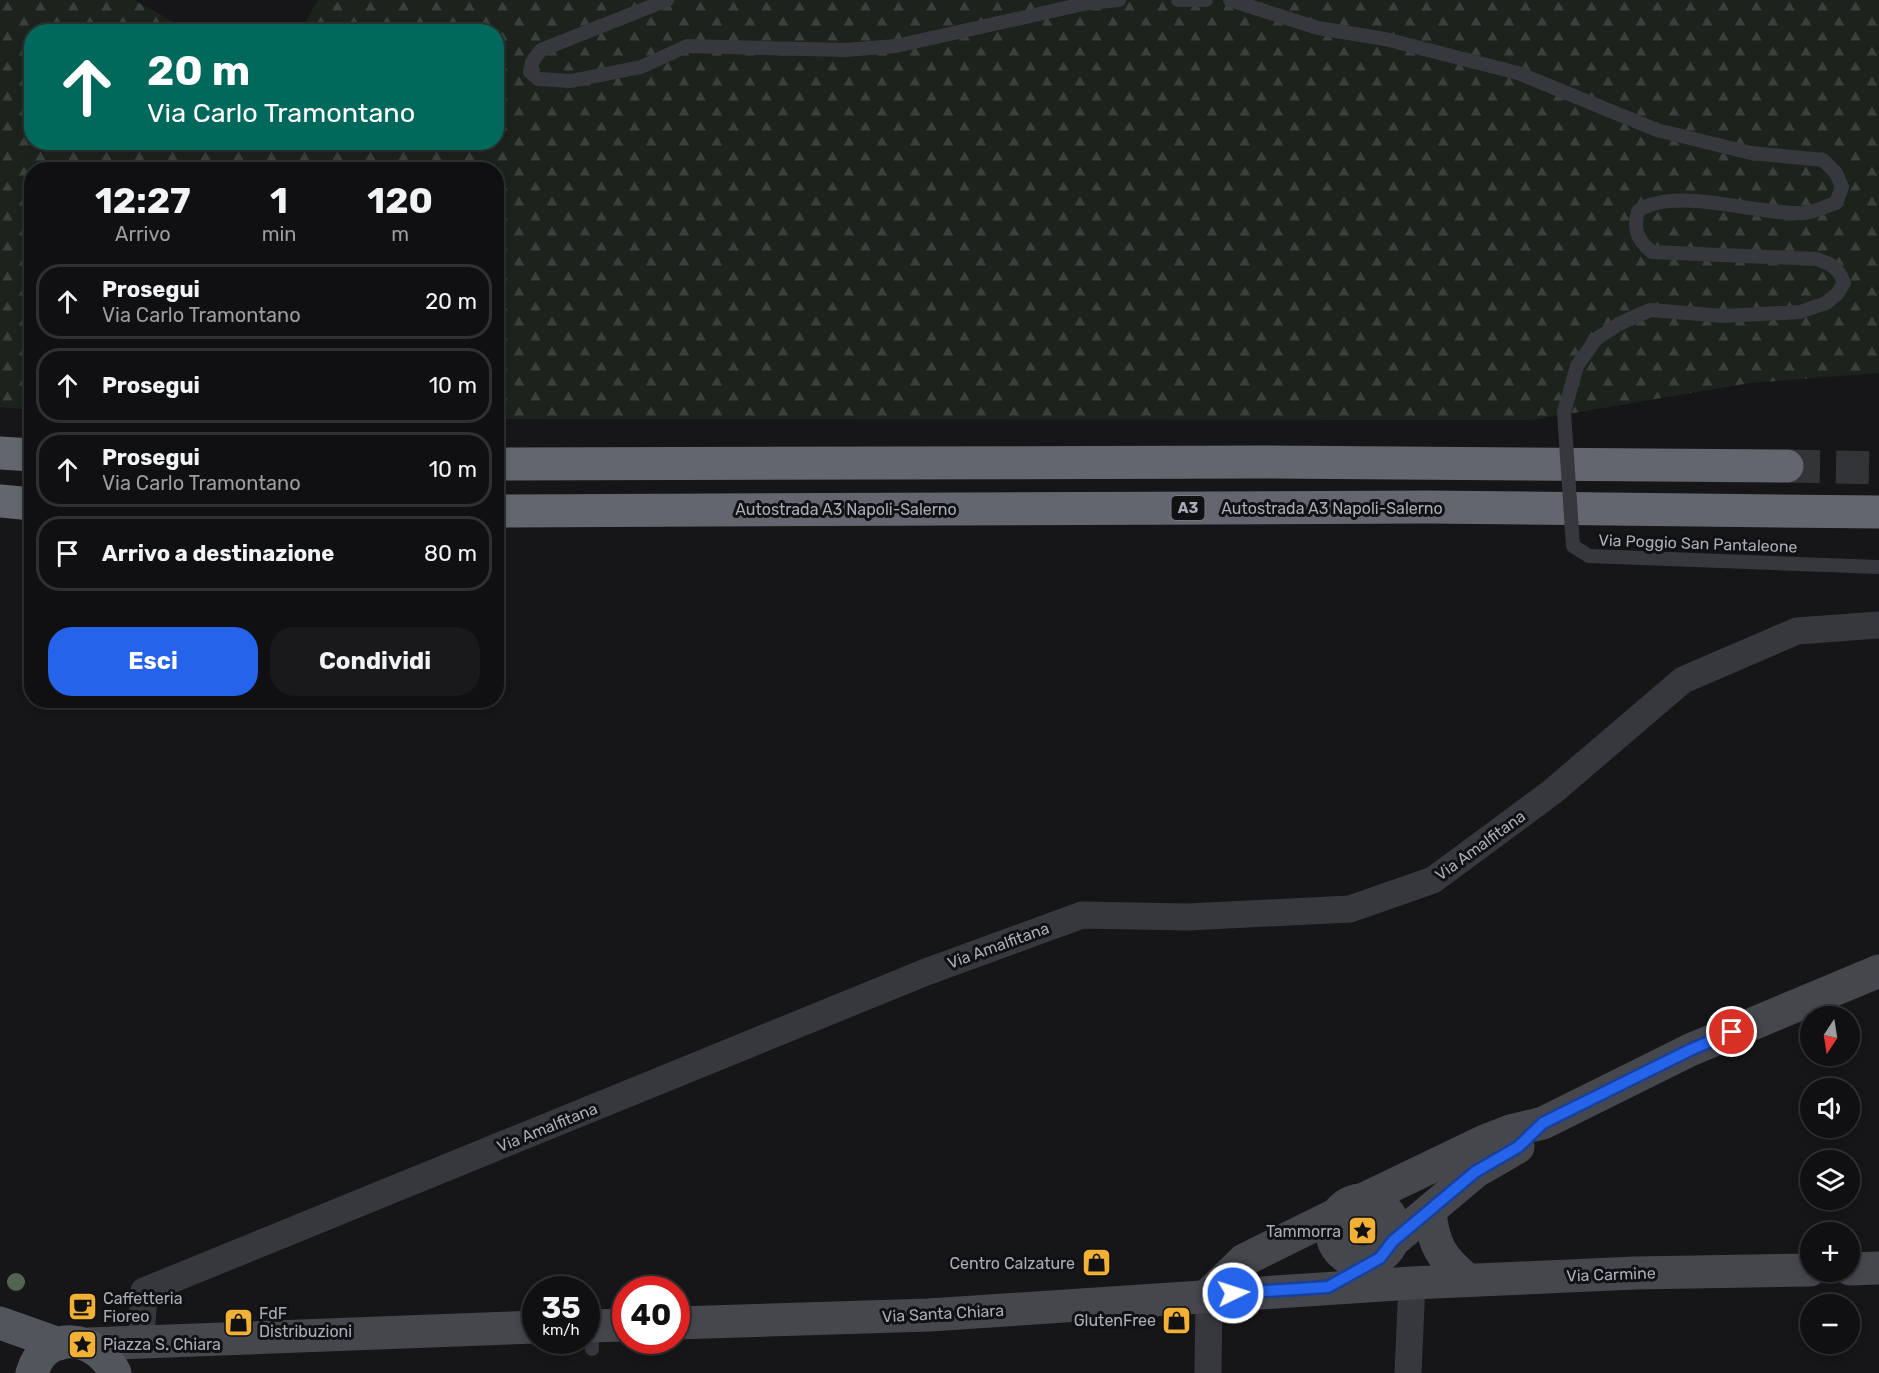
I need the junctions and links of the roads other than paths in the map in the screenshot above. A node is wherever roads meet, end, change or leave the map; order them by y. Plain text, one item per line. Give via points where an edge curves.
1 (667, 0) edge
2 (1119, 0) edge
3 (1178, 0) edge
4 (1206, 0) edge
5 (1230, 0) edge
6 (0, 453) edge
7 (24, 454) edge
8 (504, 464) edge
9 (1787, 466) tunnel mouth
10 (0, 501) edge
11 (24, 503) edge
12 (504, 512) edge
13 (1879, 512) edge
14 (1879, 567) edge
15 (1879, 625) edge
16 (1879, 971) edge
17 (1543, 1123) junction
18 (1349, 1207) junction
19 (1430, 1211) junction
20 (1378, 1255) junction
21 (1800, 1269) edge
22 (1860, 1269) edge
23 (1879, 1269) edge
24 (1468, 1280) junction
25 (1412, 1283) junction
26 (1328, 1287) junction
27 (1209, 1294) junction
28 (0, 1323) edge
29 (690, 1323) edge
30 (522, 1328) edge
31 (141, 1342) junction
32 (74, 1344) junction
33 (32, 1373) edge
34 (116, 1373) edge
35 (1208, 1373) edge
36 (1408, 1373) edge

1 - 2 lane via 541,50 530,72 538,79 571,81 641,67 687,46 846,50 896,46 1088,3
3 - 4 lane
5 - 14 lane, Via Poggio San Pantaleone, bridge via 1318,28 1385,39 1518,73 1657,130 1751,153 1822,160 1836,172 1842,187 1836,203 1806,213 1705,202 1651,202 1638,211 1634,224 1640,243 1652,252 1817,258 1832,264 1844,283 1827,303 1800,312 1724,316 1650,310 1596,339 1577,366 1564,412 1573,546 1589,556
6 - 7 highway
8 - 9 highway via 1266,462
10 - 11 highway
12 - 13 highway, Autostrada A3 Napoli-Salerno / A3 via 1440,507
15 - 31 street, Via Amalfitana via 1797,631 1683,680 1552,792 1433,880 1350,909 1188,917 1082,915 926,972 144,1291
16 - 17 street via 1690,1050
17 - 18 street via 1487,1140
17 - 19 street via 1518,1147 1475,1172
18 - 20 street via 1374,1202 1391,1218 1395,1229
18 - 20 street via 1332,1226 1337,1249 1357,1262
18 - 27 street via 1244,1260
19 - 20 street
19 - 24 street via 1432,1236 1440,1251
20 - 25 street
20 - 26 street
21 - 24 street, Via Carmine
22 - 23 street
24 - 25 street, Via Carmine
25 - 26 street, Via Carmine
25 - 36 street
26 - 27 street, Via Carmine
27 - 29 street, Via Santa Chiara via 929,1315
27 - 35 street
28 - 32 main road
30 - 31 street
31 - 32 street
31 - 34 street
32 - 33 main road via 39,1358
32 - 34 main road via 101,1351

